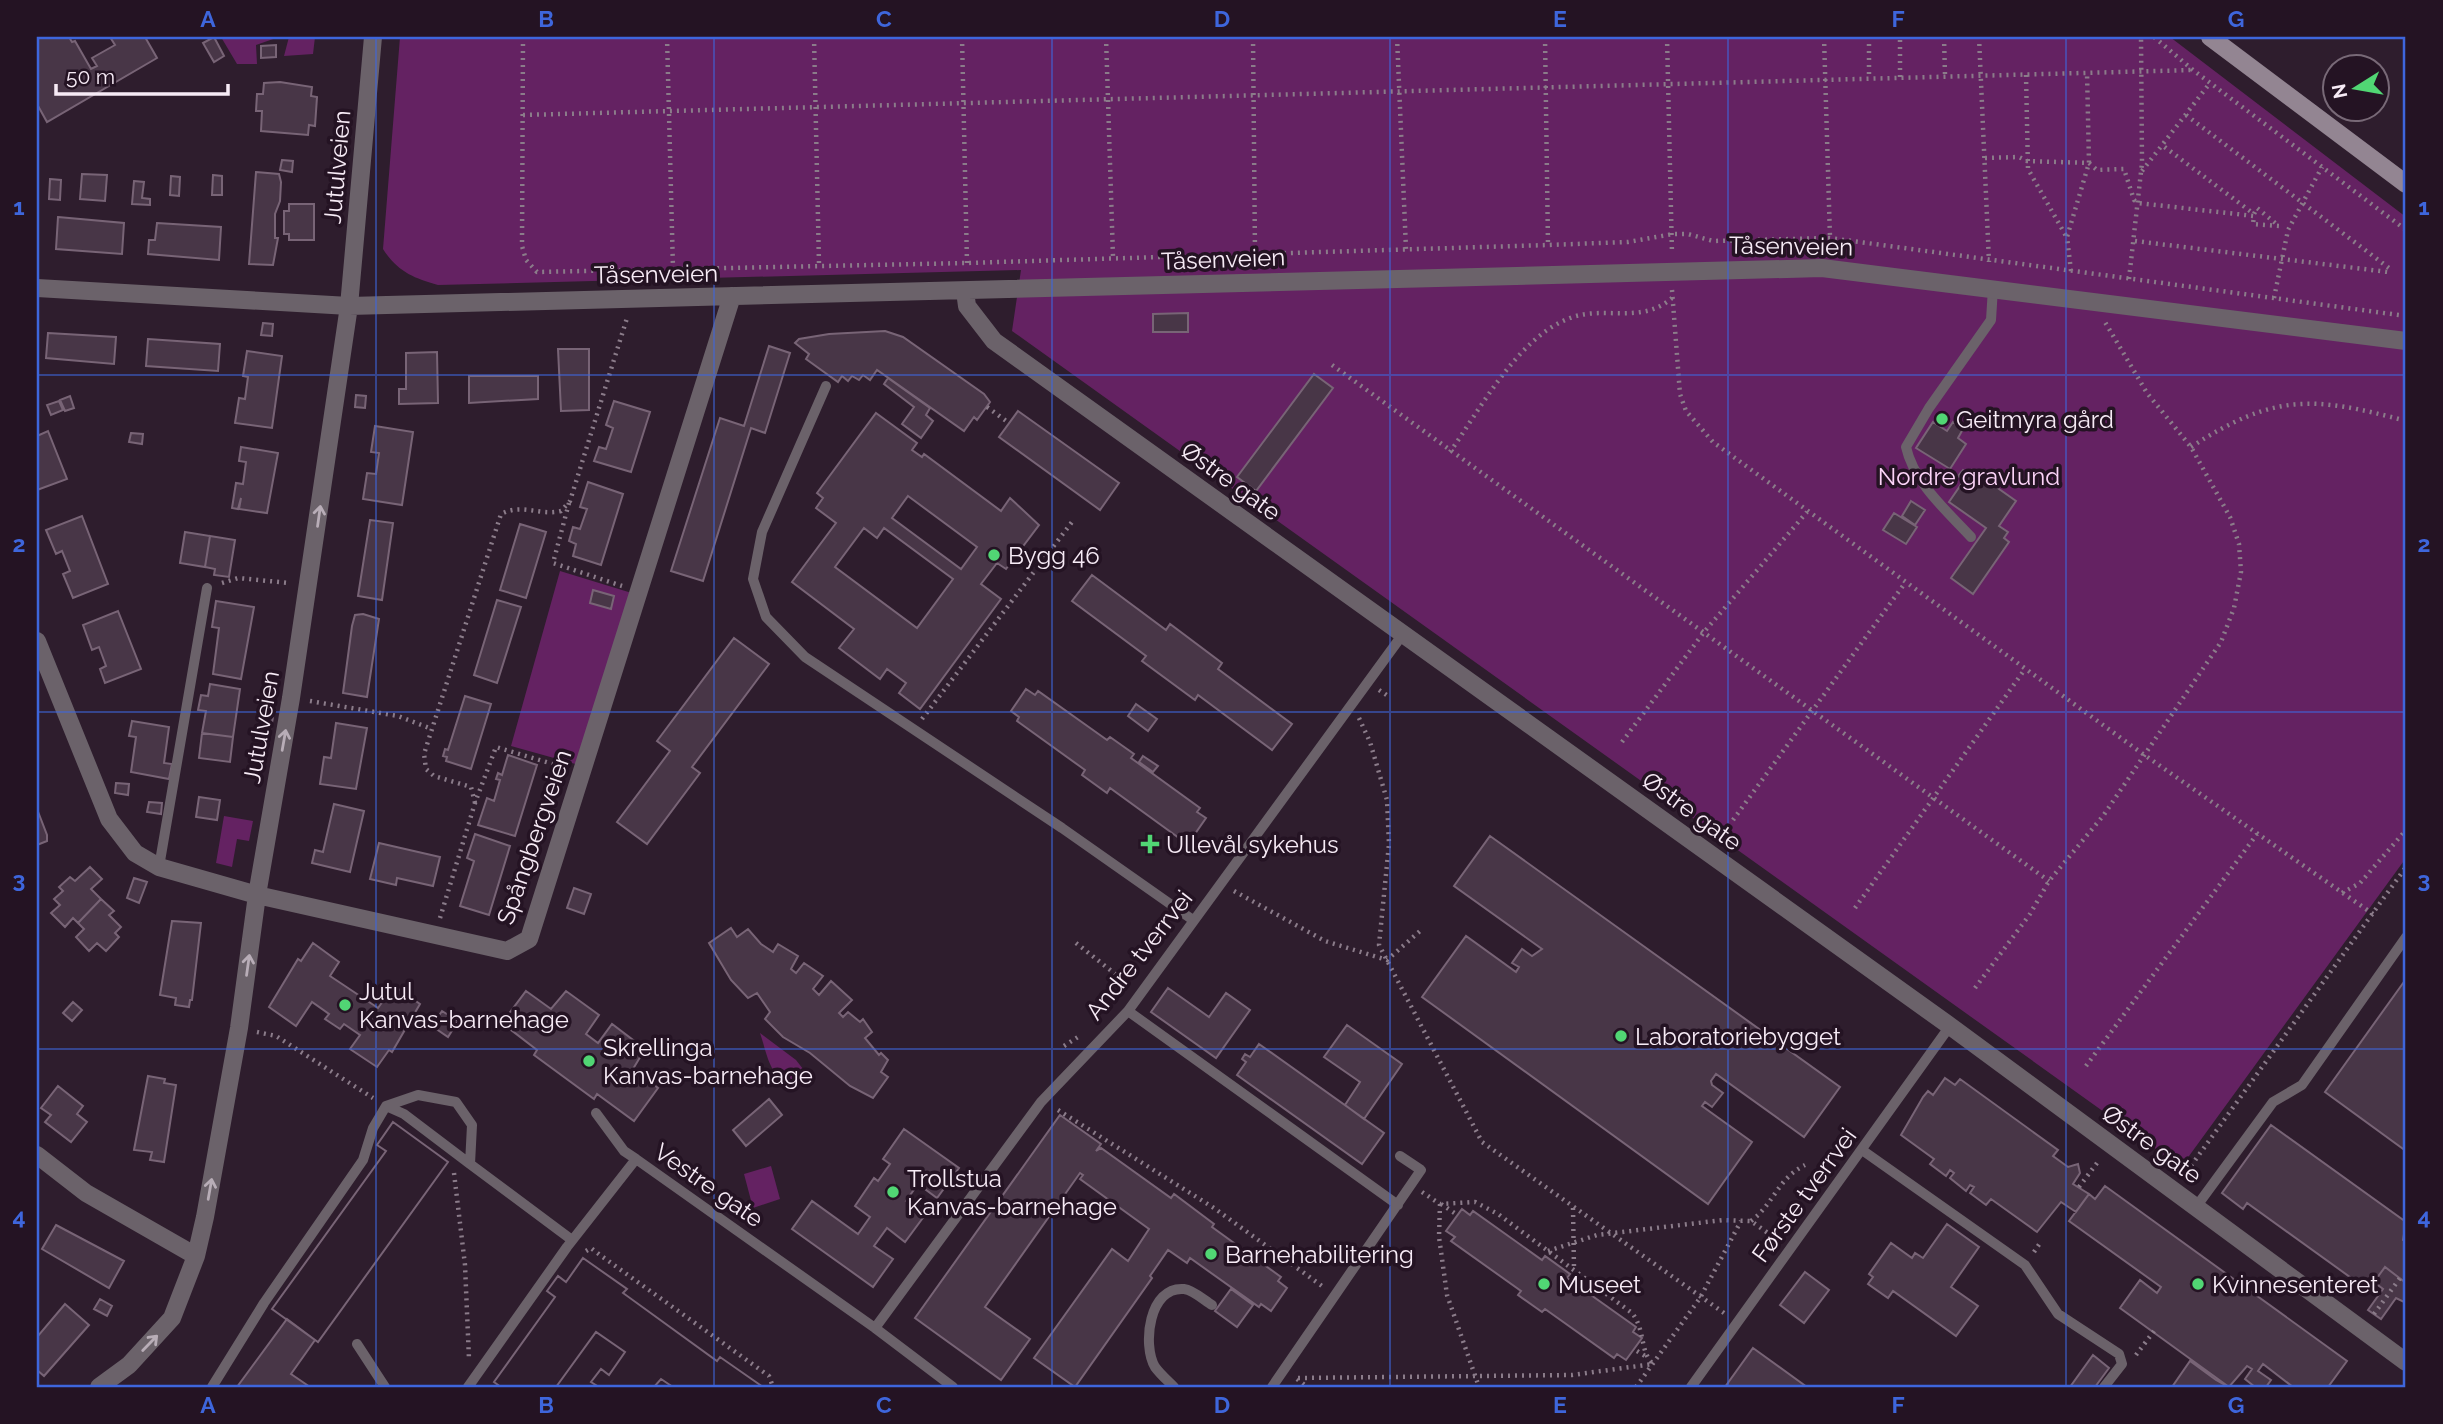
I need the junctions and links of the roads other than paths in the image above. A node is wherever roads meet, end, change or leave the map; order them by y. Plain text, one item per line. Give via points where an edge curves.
1 (373, 37) edge
2 (2210, 37) edge
3 (2406, 184) edge
4 (37, 288) edge
5 (1993, 288) junction
6 (965, 290) junction
7 (733, 296) junction
8 (349, 306) junction
9 (2406, 341) edge
10 (826, 386) dead end
11 (1971, 537) dead end
12 (207, 588) road end
13 (1403, 634) junction
14 (37, 641) edge
15 (159, 867) junction
16 (257, 895) junction
17 (1194, 920) junction
18 (2406, 937) edge
19 (1128, 1011) junction
20 (1950, 1026) junction
21 (386, 1106) junction
22 (596, 1113) dead end
23 (1862, 1150) junction
24 (37, 1155) edge
25 (1401, 1156) dead end
26 (636, 1159) junction
27 (470, 1164) junction
28 (1398, 1205) junction
29 (2196, 1207) junction
30 (572, 1240) junction
31 (196, 1256) junction
32 (1212, 1305) dead end
33 (875, 1328) junction
34 (357, 1344) dead end
35 (2406, 1362) edge
36 (99, 1387) edge
37 (212, 1387) edge
38 (385, 1387) edge
39 (469, 1387) edge
40 (953, 1387) edge
41 (1174, 1387) edge
42 (1272, 1387) edge
43 (1691, 1387) edge
44 (2105, 1387) edge

1 - 8 street, Jutulveien
2 - 3 street
4 - 8 street, Tåsenveien
5 - 6 street, Tåsenveien via 1860,271 1751,268
5 - 9 street, Tåsenveien
5 - 11 lane via 1991,320 1906,447 1910,463 1932,495
6 - 7 street, Tåsenveien
6 - 13 street, Østre gate via 967,306 994,341
7 - 8 street, Tåsenveien
7 - 16 street, Spångbergveien via 529,939 507,951
16 -> 8 street, Jutulveien
10 - 17 lane via 762,532 753,579 766,617 804,657
12 - 15 lane
13 - 17 lane, Andre tverrvei
13 - 20 street, Østre gate
14 - 15 street, Spångbergveien via 109,819 135,853
15 - 16 street, Spångbergveien
31 -> 16 street, Jutulveien via 239,1028
17 - 19 lane, Andre tverrvei
18 - 29 lane via 2302,1085 2273,1102
19 - 28 lane
19 - 33 lane, Andre tverrvei via 1041,1102
20 - 23 lane, Første tverrvei
20 - 29 street, Østre gate
21 - 27 lane via 404,1114
21 - 27 lane via 418,1095 456,1102 472,1125
21 - 37 lane via 363,1160
22 - 26 lane via 624,1151
23 - 43 lane, Første tverrvei
23 - 44 lane via 2025,1265 2058,1314 2119,1354 2122,1364
24 - 31 street via 86,1193
25 - 28 lane via 1421,1170
26 - 30 lane, Vestre gate
26 - 33 lane, Vestre gate
27 - 30 lane
28 - 42 lane
29 - 35 street, Østre gate
30 - 39 lane, Vestre gate
36 -> 31 street, Jutulveien via 129,1365 172,1318
32 - 41 lane via 1186,1289 1169,1291 1154,1306 1150,1334 1154,1365
33 - 40 lane, Vestre gate
34 - 38 lane

